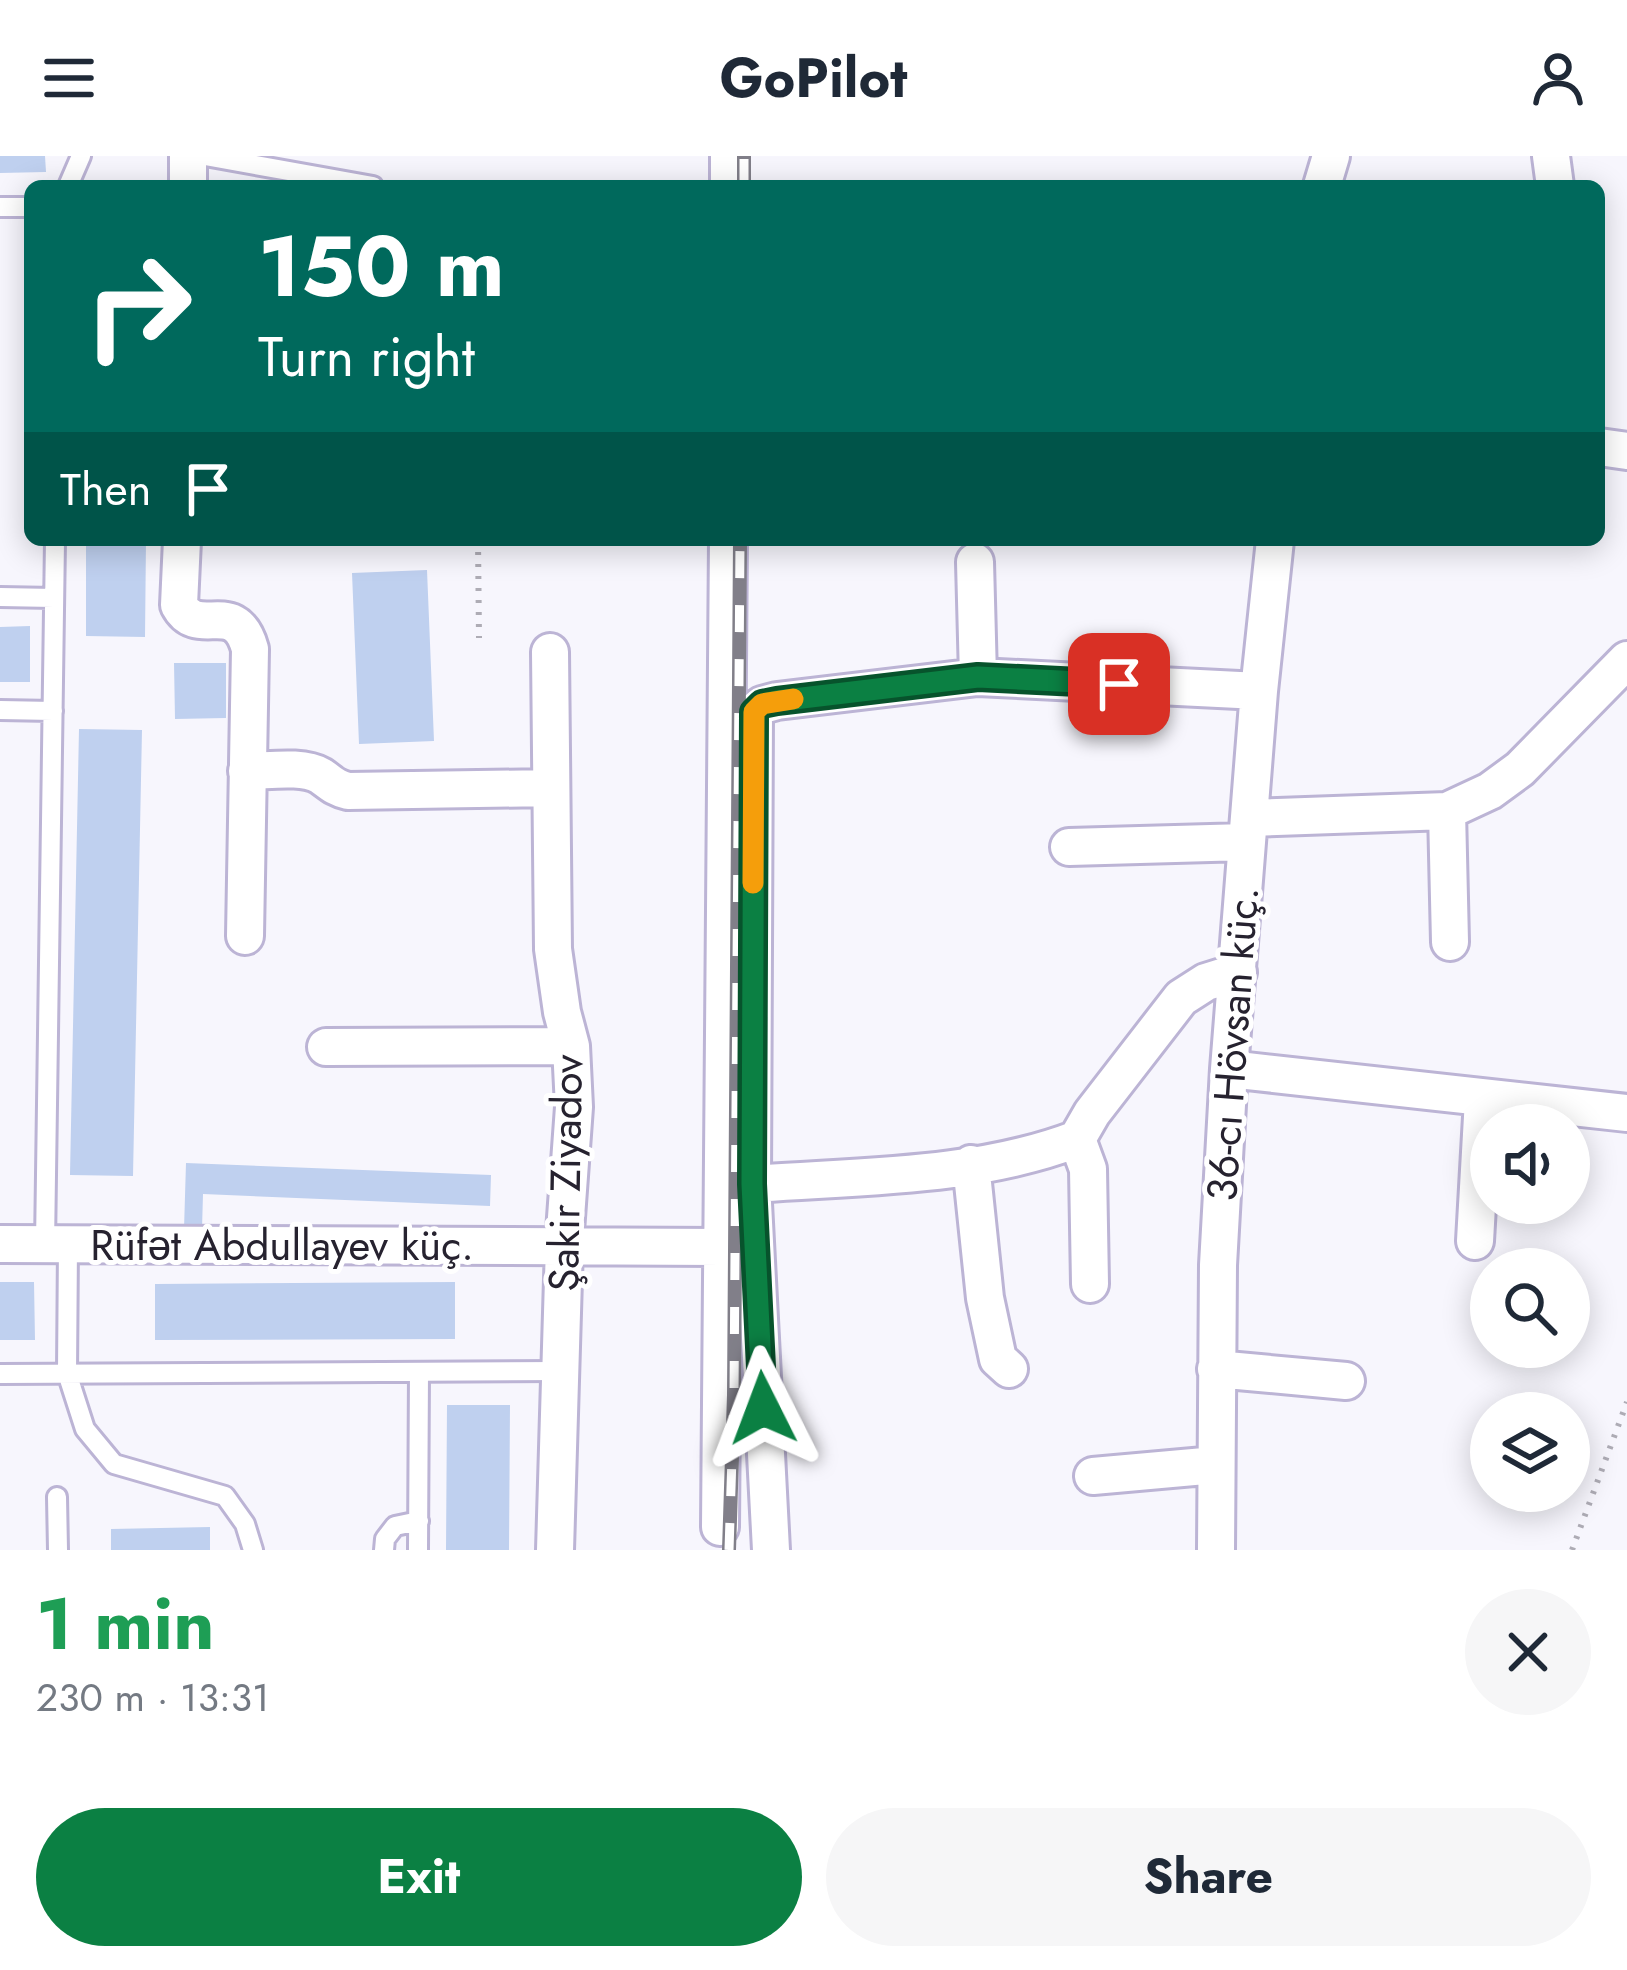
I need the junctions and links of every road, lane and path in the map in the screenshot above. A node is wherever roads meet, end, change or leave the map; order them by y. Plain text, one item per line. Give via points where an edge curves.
1 (205, 156) edge
2 (339, 180) edge
3 (55, 546) edge
4 (182, 546) edge
5 (478, 546) edge
6 (728, 546) edge
7 (1274, 546) edge
8 (975, 562) dead end
9 (0, 597) edge
10 (55, 598) junction
11 (479, 638) dead end
12 (550, 652) dead end
13 (1627, 660) edge
14 (978, 677) junction
15 (1259, 691) junction
16 (0, 710) edge
17 (52, 711) junction
18 (248, 772) junction
19 (551, 788) junction
20 (1447, 811) junction
21 (1247, 830) junction
22 (1069, 847) dead end
23 (245, 936) dead end
24 (1450, 942) dead end
25 (1238, 973) junction
26 (571, 1046) junction
27 (326, 1047) dead end
28 (1229, 1069) junction
29 (1483, 1099) junction
30 (1627, 1113) edge
31 (1077, 1139) junction
32 (971, 1164) junction
33 (752, 1184) junction
34 (1474, 1241) dead end
35 (0, 1244) edge
36 (56, 1245) junction
37 (564, 1245) junction
38 (723, 1247) junction
39 (1090, 1284) dead end
40 (1010, 1369) dead end
41 (1216, 1370) junction
42 (561, 1371) junction
43 (67, 1372) junction
44 (419, 1372) junction
45 (0, 1374) edge
46 (1346, 1381) dead end
47 (1627, 1402) edge
48 (1216, 1465) junction
49 (1094, 1476) dead end
50 (57, 1497) dead end
51 (418, 1521) junction
52 (721, 1527) dead end
53 (58, 1550) edge
54 (253, 1550) edge
55 (384, 1550) edge
56 (418, 1550) edge
57 (555, 1550) edge
58 (771, 1550) edge
59 (1216, 1550) edge
60 (1573, 1550) edge

1 - 2 lane
3 - 10 lane
4 - 18 street via 183,614 235,622 245,631
5 - 11 path
6 - 38 street
7 - 15 street, 36-cı Hövsan küç.
8 - 14 street
9 - 10 lane
10 - 17 lane
12 - 19 street, Şakir Ziyadov
13 - 20 street via 1520,769
14 - 15 street
14 - 33 street via 777,701 754,712
15 - 21 street, 36-cı Hövsan küç.
16 - 17 lane
17 - 36 lane
18 - 19 street via 301,771 348,791
18 - 23 street
19 - 26 street, Şakir Ziyadov via 553,949
20 - 21 street
20 - 24 street
21 - 22 street
21 - 25 street, 36-cı Hövsan küç.
25 - 28 street, 36-cı Hövsan küç.
25 - 31 street via 1181,998
26 - 27 street
26 - 37 street, Şakir Ziyadov
28 - 29 street
28 - 41 street, 36-cı Hövsan küç.
29 - 30 street
29 - 34 street
31 - 32 street
31 - 39 street via 1088,1169
32 - 33 street
32 - 40 street via 986,1298 998,1358
33 - 58 street
35 - 36 street, Rüfət Abdullayev küç.
36 - 37 street, Rüfət Abdullayev küç.
36 - 43 lane
37 - 38 street, Rüfət Abdullayev küç.
37 - 42 street, Şakir Ziyadov
38 - 52 street
41 - 46 street
41 - 48 street, 36-cı Hövsan küç.
42 - 44 lane
42 - 57 street, Şakir Ziyadov
43 - 44 lane
43 - 45 lane
43 - 54 lane via 85,1429 115,1463 225,1496
44 - 51 lane
47 - 60 path
48 - 49 street
48 - 59 street, 36-cı Hövsan küç.
50 - 53 lane
51 - 55 lane via 395,1526
51 - 56 lane

